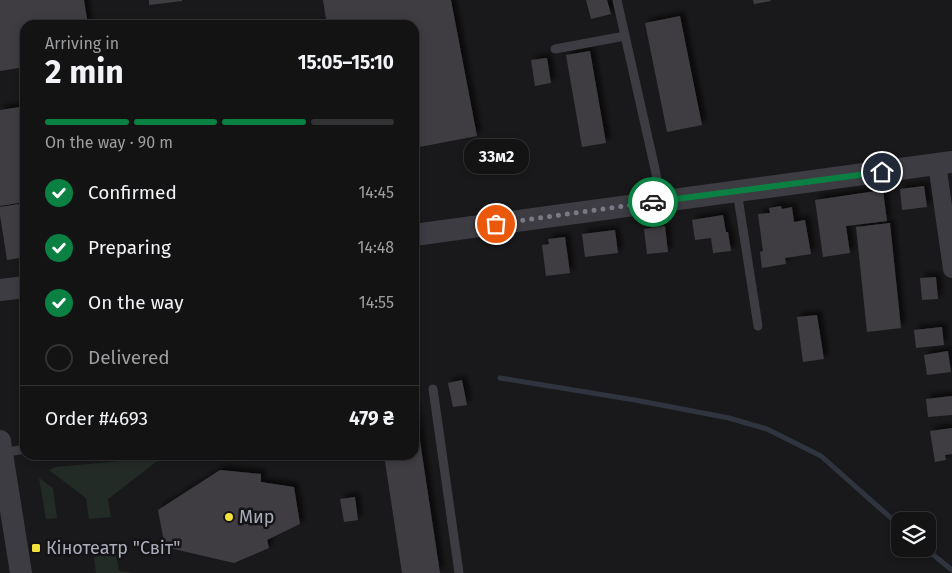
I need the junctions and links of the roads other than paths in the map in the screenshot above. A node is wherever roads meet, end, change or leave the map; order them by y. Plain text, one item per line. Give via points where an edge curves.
1 (617, 0) edge
2 (625, 36) junction
3 (554, 49) dead end
4 (944, 163) edge
5 (737, 191) junction
6 (661, 201) junction
7 (419, 234) edge
8 (952, 269) edge
9 (20, 288) edge
10 (0, 290) edge
11 (758, 326) dead end
12 (434, 389) dead end
13 (20, 452) edge
14 (2, 460) edge
15 (5, 501) edge
16 (21, 573) edge
17 (459, 573) edge

1 - 2 lane
2 - 3 lane
2 - 6 lane
4 - 5 street
4 - 8 street
5 - 6 street
5 - 11 lane
6 - 7 street
9 - 10 street
12 - 17 lane
13 - 14 lane
14 - 15 street
15 - 16 street

